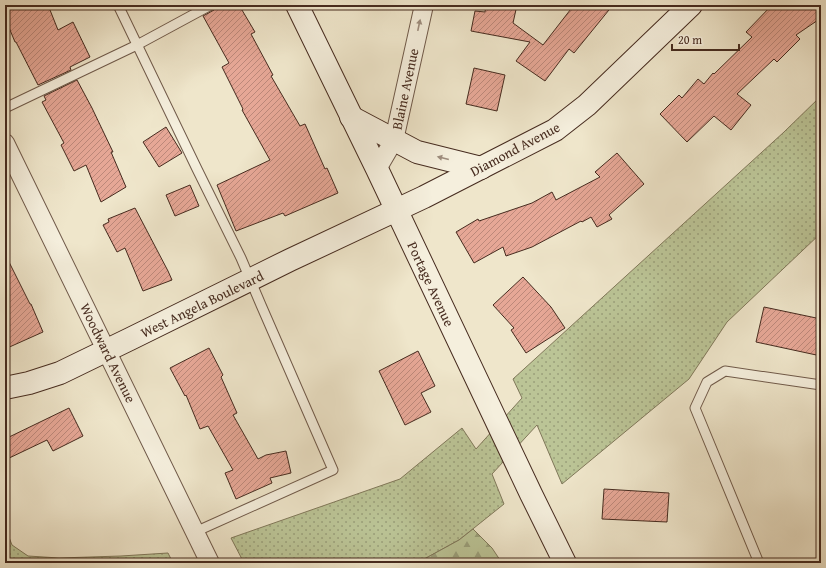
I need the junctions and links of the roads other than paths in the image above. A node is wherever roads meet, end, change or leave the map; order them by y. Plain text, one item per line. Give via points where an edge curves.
1 (118, 5) edge
2 (211, 5) edge
3 (298, 5) edge
4 (424, 5) edge
5 (691, 5) edge
6 (137, 45) junction
7 (5, 108) edge
8 (351, 117) junction
9 (394, 140) junction
10 (5, 143) edge
11 (481, 168) junction
12 (377, 169) junction
13 (396, 210) junction
14 (251, 280) junction
15 (107, 350) junction
16 (821, 385) edge
17 (5, 388) edge
18 (195, 532) junction
19 (210, 563) edge
20 (565, 563) edge
21 (759, 563) edge

1 - 6 lane
2 - 6 lane
3 - 8 street, Portage Avenue
9 -> 4 street, Blaine Avenue
5 - 11 street, Diamond Avenue via 587,105 554,130
6 - 7 lane
6 - 14 lane
8 - 9 street
8 - 12 street, Portage Avenue
11 -> 9 street via 417,152
9 - 12 street, Blaine Avenue
10 - 15 street, Woodward Avenue
11 - 13 street, Diamond Avenue
12 - 13 street, Portage Avenue
13 - 14 street, West Angela Boulevard
13 - 20 street, Portage Avenue
14 - 15 street, West Angela Boulevard
14 - 18 lane via 333,470
15 - 17 street, West Angela Boulevard via 60,373
15 - 18 street, Woodward Avenue
16 - 21 lane via 725,371 707,382 695,408
18 - 19 street, Woodward Avenue

